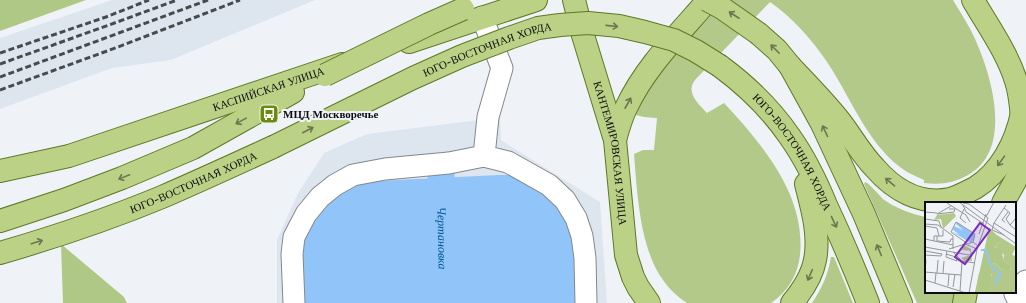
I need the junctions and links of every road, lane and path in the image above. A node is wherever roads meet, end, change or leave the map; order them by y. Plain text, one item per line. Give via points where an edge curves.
1 (536, 0) edge
2 (574, 0) edge
3 (707, 0) edge
4 (973, 0) edge
5 (485, 9) edge
6 (1006, 56) junction
7 (790, 66) junction
8 (1026, 87) edge
9 (1022, 113) junction
10 (791, 137) junction
11 (615, 140) junction
12 (484, 156) junction
13 (0, 171) edge
14 (1022, 171) edge
15 (1004, 202) edge
16 (0, 221) edge
17 (0, 253) edge
18 (1026, 281) edge
19 (1016, 292) edge
20 (966, 293) edge
21 (1015, 293) edge
22 (294, 303) edge
23 (586, 303) edge
24 (649, 303) edge
25 (792, 303) edge
26 (868, 303) edge
27 (901, 303) edge
28 (964, 303) edge
29 (1020, 303) edge

1 - 5 main road, КАСПИЙСКАЯ УЛИЦА
2 - 11 main road, КАНТЕМИРОВСКАЯ УЛИЦА
7 -> 3 main road, bridge via 759,34
11 -> 3 main road via 625,108 642,80
4 - 6 main road
5 - 12 lane via 502,68 488,117
5 - 13 main road, КАСПИЙСКАЯ УЛИЦА via 70,156
5 -> 16 main road, bridge via 463,9 429,24 324,75 193,148 86,192
6 - 8 lane
6 - 9 main road via 1016,82
9 -> 7 main road via 1011,147 979,186 950,199 920,198 890,184 874,168 838,119
27 -> 7 main road via 864,214 822,124
9 - 14 main road
17 -> 10 main road, ЮГО-ВОСТОЧНАЯ ХОРДА, bridge via 66,233 161,197 273,147 462,56 538,28 588,23 618,26 674,40 696,51 740,81
10 -> 25 main road via 813,210 816,242 815,260 810,276
10 -> 26 main road, ЮГО-ВОСТОЧНАЯ ХОРДА via 813,175
11 - 24 main road, КАНТЕМИРОВСКАЯ УЛИЦА via 626,255 633,277
12 - 22 lane via 449,163 385,168 353,175 335,185 320,197 306,214 294,237
12 - 23 lane via 508,162 549,185 565,200 576,218 582,236
14 - 15 main road
18 - 19 lane
20 - 28 main road
21 - 29 lane

